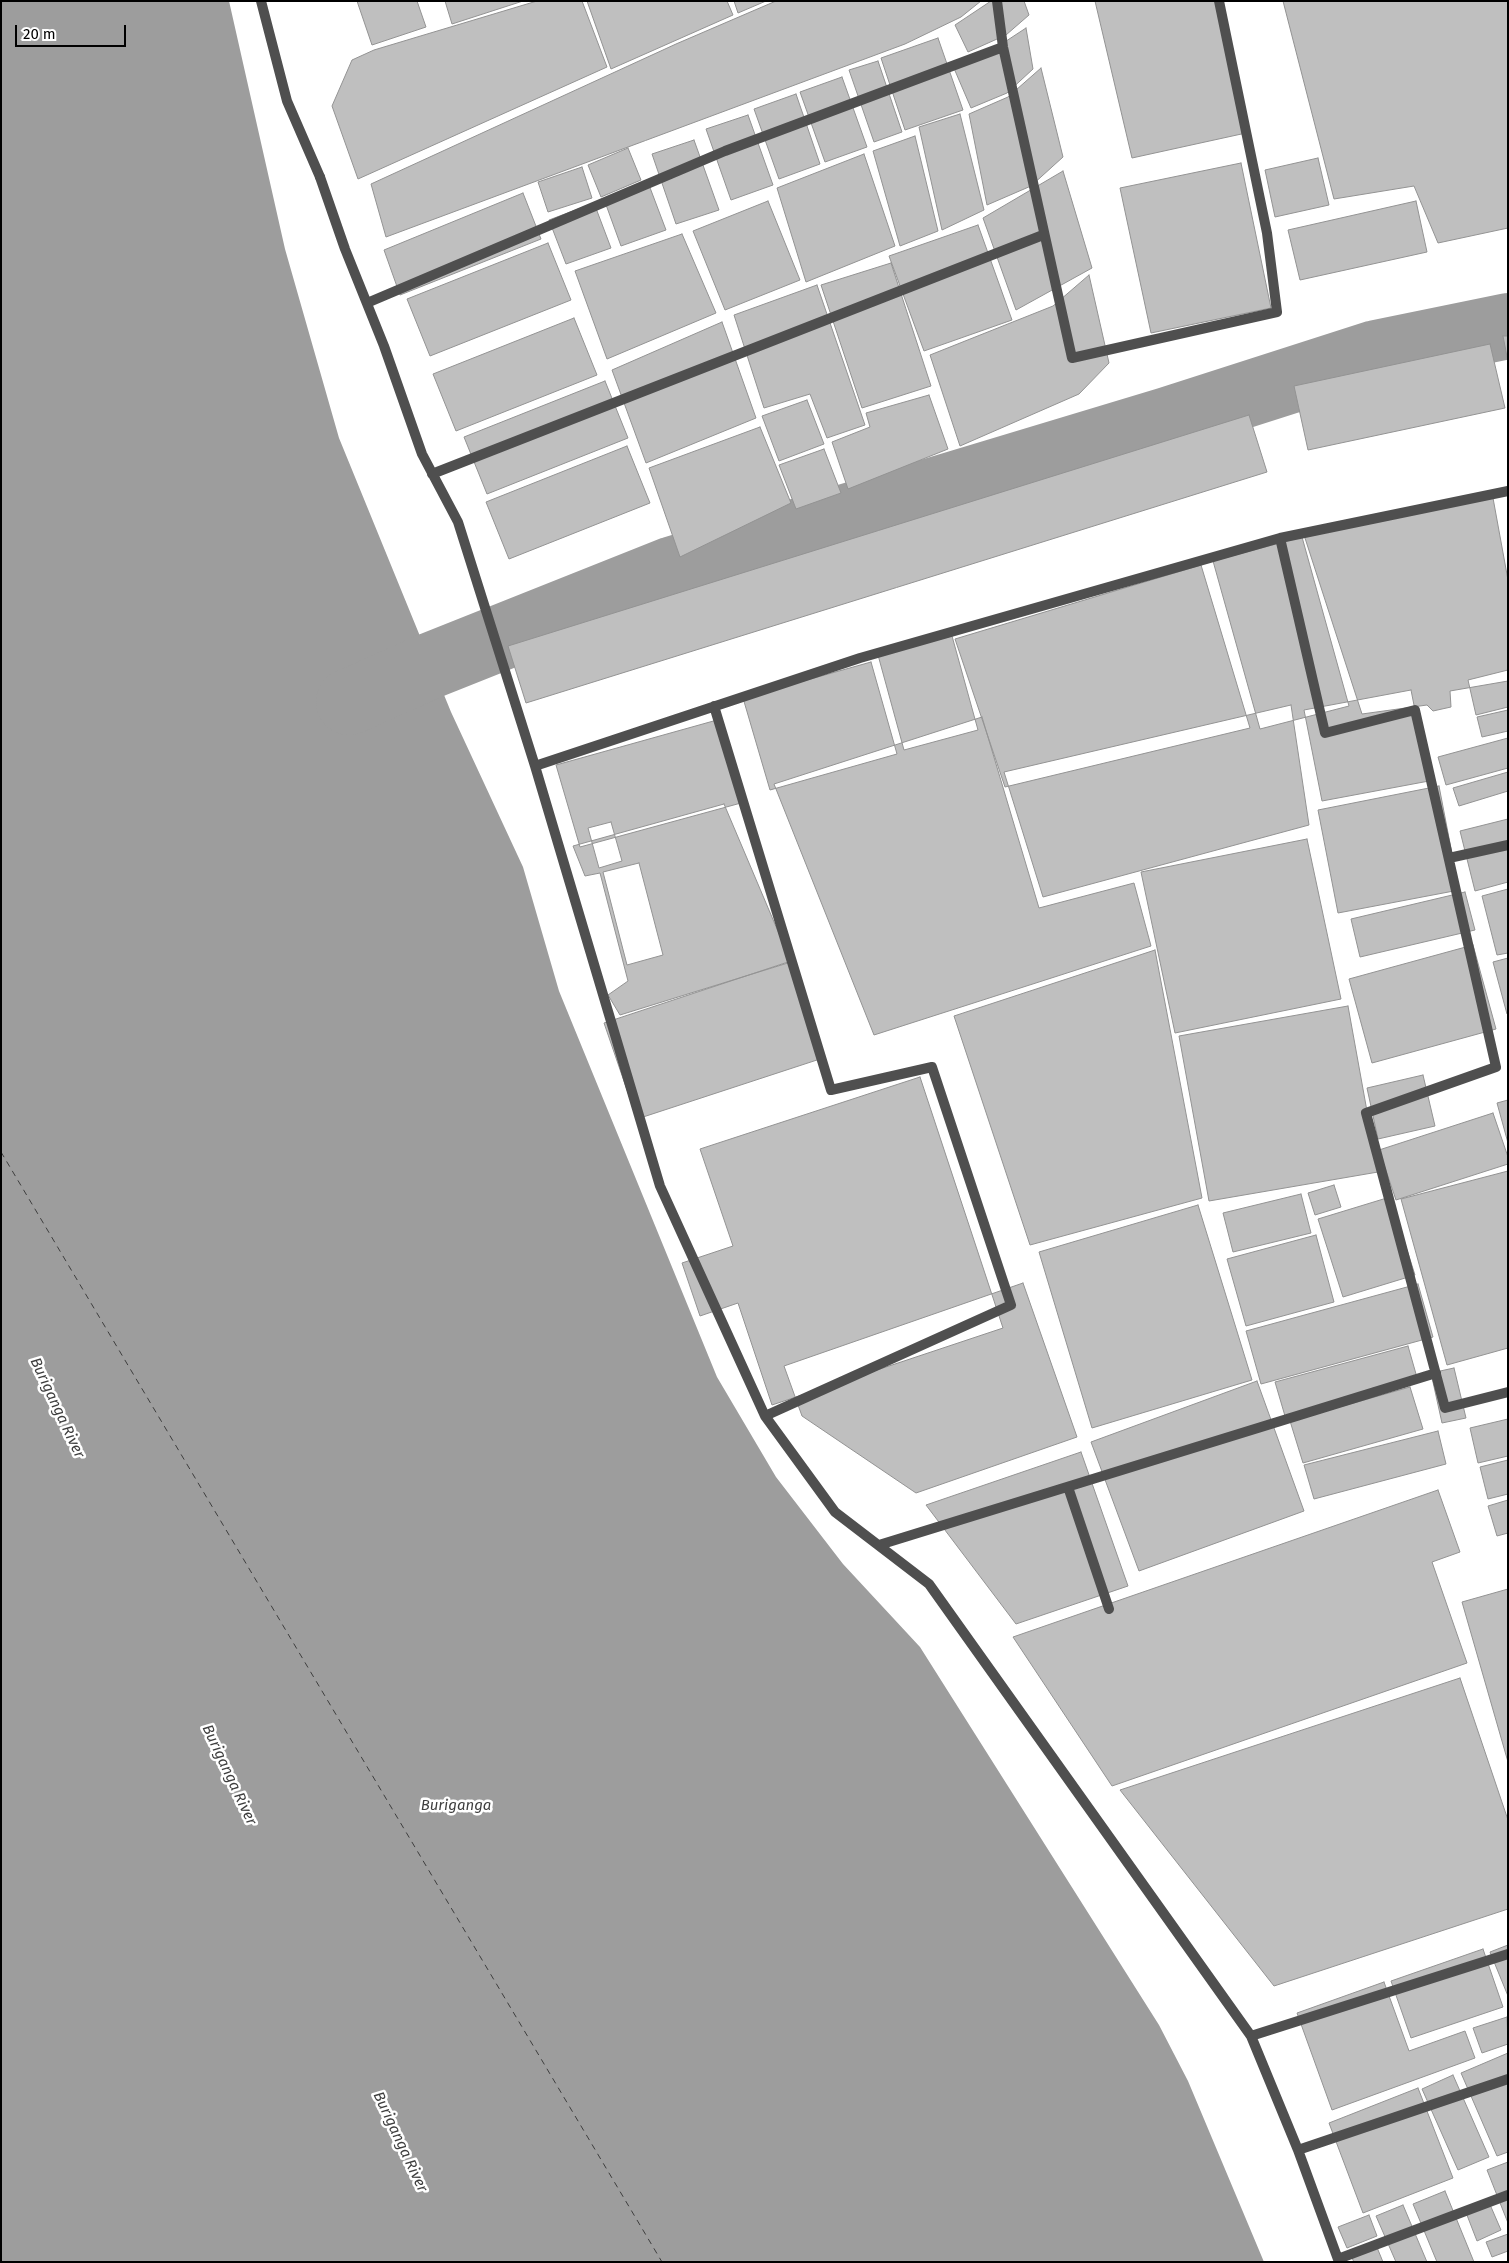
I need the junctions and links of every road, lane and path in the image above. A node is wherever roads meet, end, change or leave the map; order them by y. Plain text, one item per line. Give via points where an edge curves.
1 (260, 1) edge
2 (997, 1) edge
3 (1219, 1) edge
4 (1003, 47) junction
5 (1043, 235) junction
6 (366, 303) junction
7 (432, 474) junction
8 (1508, 491) edge
9 (1280, 538) junction
10 (714, 706) junction
11 (535, 766) junction
12 (1508, 845) edge
13 (1449, 858) junction
14 (1436, 1373) junction
15 (1508, 1392) edge
16 (765, 1416) junction
17 (1068, 1487) junction
18 (879, 1545) junction
19 (1109, 1609) dead end
20 (1508, 1954) edge
21 (1251, 2036) junction
22 (1508, 2079) edge
23 (1298, 2150) junction
24 (1508, 2195) edge
25 (1338, 2260) edge

1 - 6 street via 286,101 320,177
2 - 4 street
3 - 5 street via 1267,233 1276,312 1072,358
4 - 5 street
4 - 6 street via 725,151
5 - 7 street
6 - 7 street
7 - 11 street via 458,522
8 - 9 street
9 - 10 street via 860,658
9 - 13 street via 1325,733 1415,710
10 - 11 street
10 - 16 street via 831,1090 932,1067 1011,1305
11 - 16 street via 660,1186
12 - 13 street
13 - 14 street via 1496,1067 1366,1113
14 - 15 street via 1445,1408
14 - 17 street
16 - 18 street via 835,1512
17 - 18 street
17 - 19 street
18 - 21 street via 929,1584
20 - 21 street
21 - 23 street
22 - 23 street
23 - 25 street
24 - 25 street

